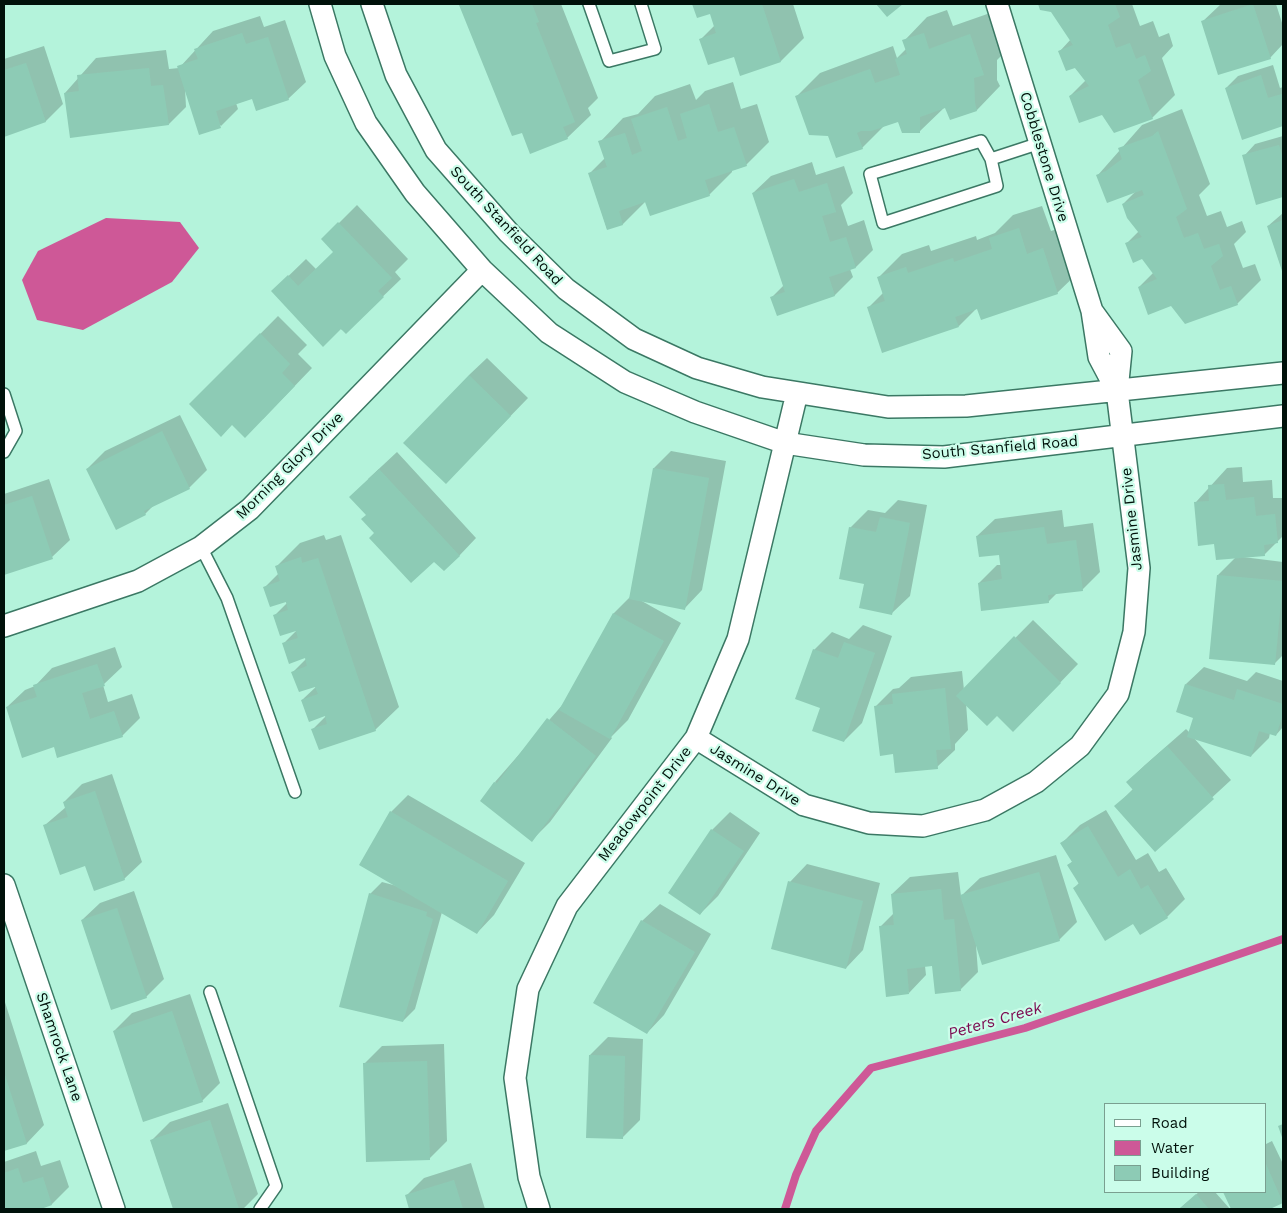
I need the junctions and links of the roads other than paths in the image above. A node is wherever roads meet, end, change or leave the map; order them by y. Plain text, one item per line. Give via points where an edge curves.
1 (320, 4) edge
2 (372, 4) edge
3 (589, 4) edge
4 (641, 4) edge
5 (997, 4) edge
6 (1040, 143) junction
7 (991, 160) junction
8 (482, 270) junction
9 (1283, 373) edge
10 (1116, 391) junction
11 (797, 393) junction
12 (4, 394) edge
13 (1283, 416) edge
14 (1122, 436) junction
15 (785, 443) junction
16 (4, 452) edge
17 (201, 547) junction
18 (4, 626) edge
19 (696, 738) junction
20 (295, 792) dead end
21 (4, 885) edge
22 (210, 992) dead end
23 (114, 1209) edge
24 (260, 1209) edge
25 (539, 1209) edge

1 - 8 street, South Stanfield Road via 334,56 366,123 415,193
2 - 11 street, South Stanfield Road via 396,75 436,150 509,233 566,289 634,339 697,368 762,387
3 - 4 lane via 609,61 655,49
5 - 6 street, Cobblestone Drive
6 - 7 lane
6 - 10 street, Cobblestone Drive via 1092,311 1099,357
7 - 7 lane via 981,141 870,174 884,223 997,186
8 - 15 street, South Stanfield Road via 549,333 625,382 695,412
8 - 17 street, Morning Glory Drive via 250,509
9 - 10 street, South Stanfield Road
10 - 11 street, South Stanfield Road via 966,406 888,407
10 - 14 street, Jasmine Drive
11 - 15 street, Meadowpoint Drive
12 - 16 lane via 16,430
13 - 14 street, South Stanfield Road
14 - 15 street, South Stanfield Road via 944,457 864,455
14 - 19 street, Jasmine Drive via 1139,568 1134,632 1118,694 1080,746 1036,782 985,810 924,826 869,823 804,805
15 - 19 street, Meadowpoint Drive via 738,639
17 - 18 street, Morning Glory Drive via 138,581
17 - 20 lane via 227,598
19 - 25 street, Meadowpoint Drive via 567,906 528,989 515,1078 529,1176
21 - 23 street, Shamrock Lane
22 - 24 lane via 276,1186

